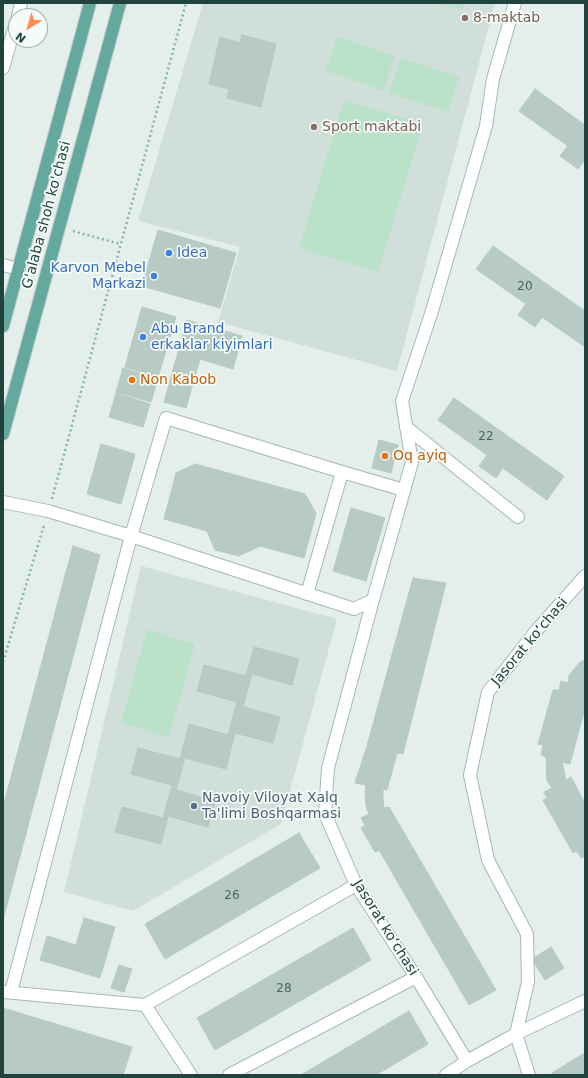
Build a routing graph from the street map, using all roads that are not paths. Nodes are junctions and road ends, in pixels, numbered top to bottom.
1 (90, 3) edge
2 (120, 3) edge
3 (515, 3) edge
4 (9, 48) edge
5 (3, 68) edge
6 (3, 265) edge
7 (19, 269) junction
8 (3, 326) edge
9 (406, 427) junction
10 (3, 434) edge
11 (342, 472) junction
12 (404, 490) junction
13 (3, 502) edge
14 (518, 517) dead end
15 (131, 536) junction
16 (585, 576) edge
17 (307, 594) junction
18 (373, 600) junction
19 (356, 885) junction
20 (416, 977) junction
21 (7, 992) edge
22 (585, 1000) edge
23 (145, 1005) junction
24 (516, 1034) junction
25 (467, 1061) junction
26 (191, 1075) edge
27 (229, 1075) edge
28 (446, 1075) edge
29 (529, 1075) edge

1 - 7 main road, G'alaba shoh ko'chasi
2 - 10 main road, G'alaba shoh ko'chasi
3 - 9 street, Jasorat ko‘chasi
4 - 5 street
6 - 7 street
7 - 8 main road, G'alaba shoh ko'chasi
9 - 12 street, Jasorat ko‘chasi
9 - 14 street
11 - 12 street
11 - 15 street
11 - 17 street
12 - 18 street, Jasorat ko‘chasi
13 - 15 street
15 - 17 street
15 - 21 street
16 - 24 street, Jasorat ko‘chasi
17 - 18 street
18 - 19 street, Jasorat ko‘chasi
19 - 20 street, Jasorat ko‘chasi
19 - 23 street
20 - 25 street, Jasorat ko‘chasi
20 - 27 street
21 - 23 street
22 - 24 street
23 - 26 street
24 - 25 street
24 - 29 street
25 - 28 street

